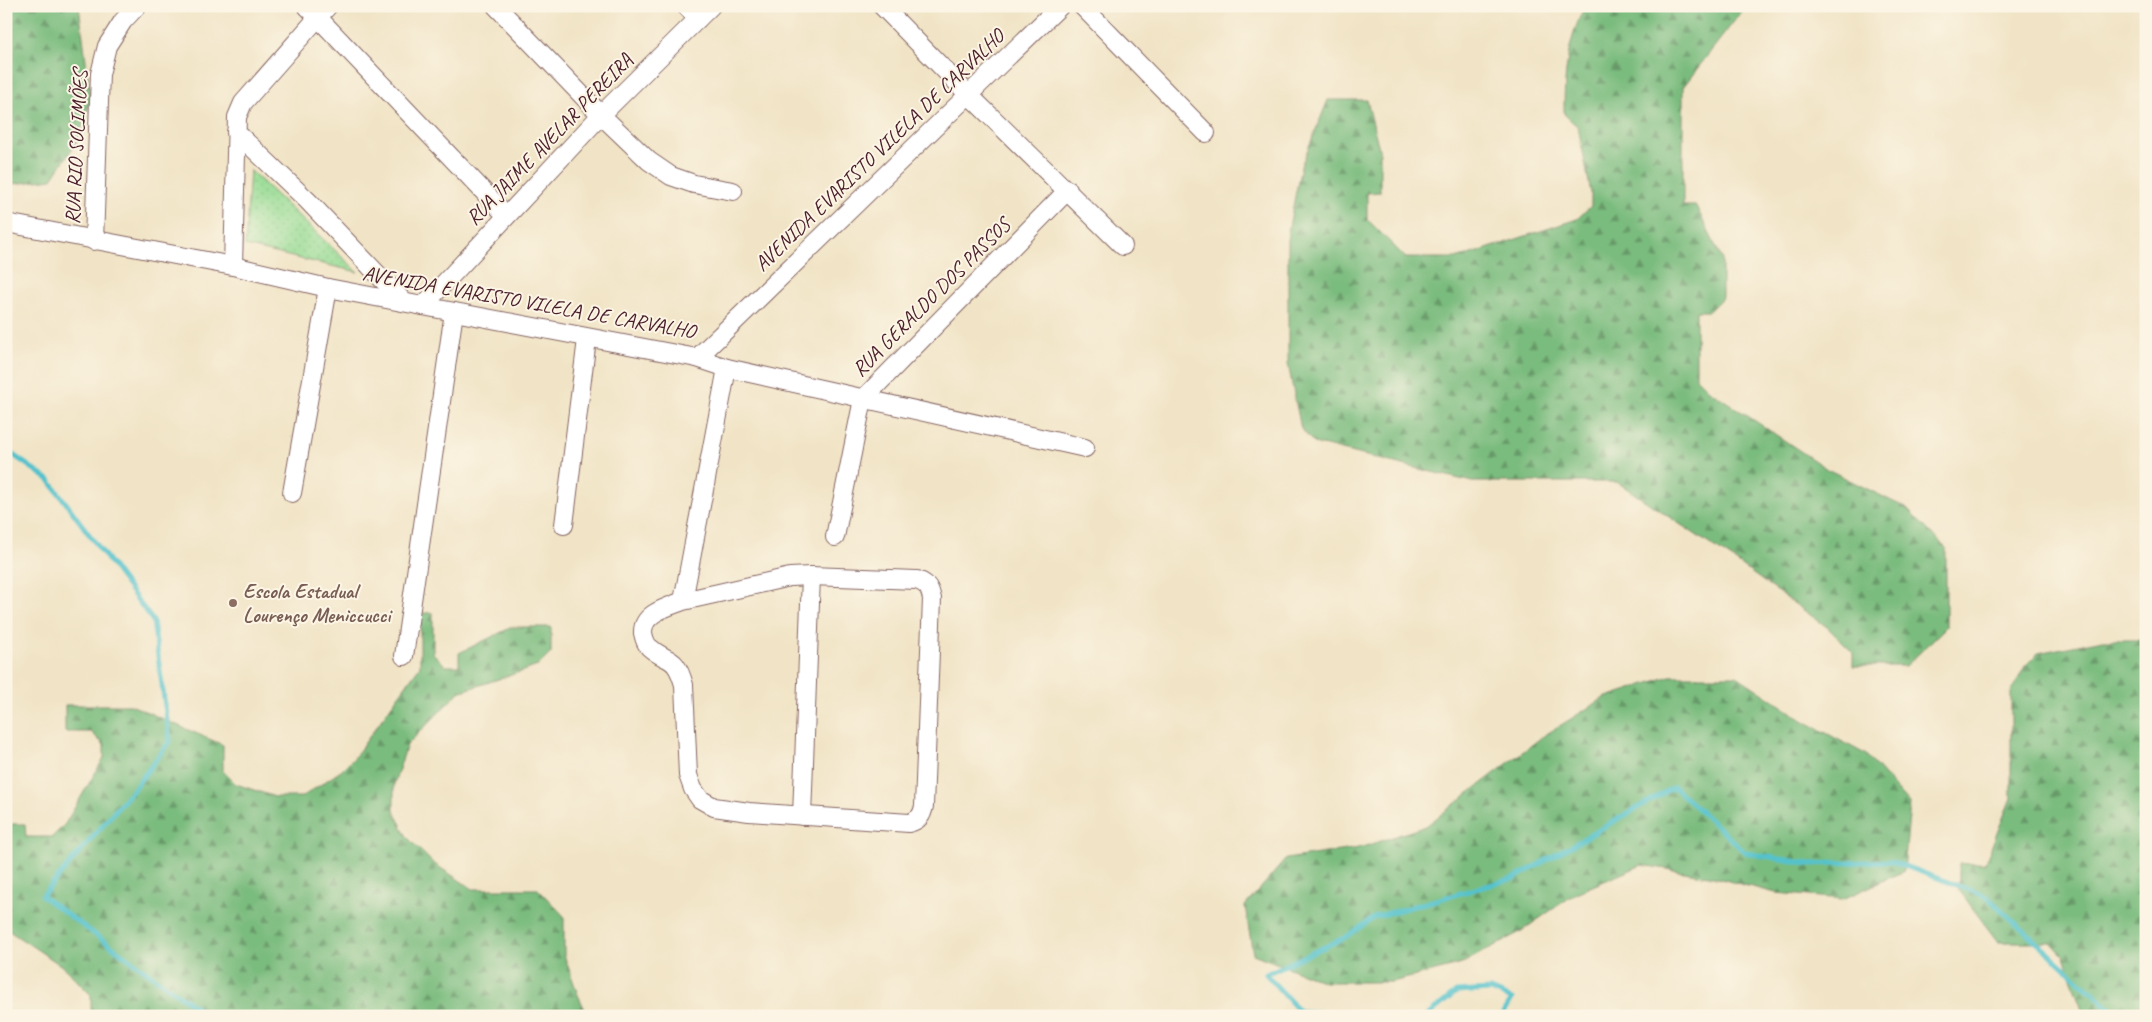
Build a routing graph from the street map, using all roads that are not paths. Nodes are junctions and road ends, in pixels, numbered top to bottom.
1 (137, 6) edge
2 (496, 6) edge
3 (711, 6) edge
4 (882, 6) edge
5 (1060, 6) edge
6 (1082, 6) edge
7 (318, 10) edge
8 (692, 13) edge
9 (968, 94) junction
10 (600, 115) junction
11 (236, 132) junction
12 (1206, 133) dead end
13 (1068, 190) junction
14 (733, 191) dead end
15 (506, 216) junction
16 (6, 223) edge
17 (94, 241) junction
18 (1123, 246) dead end
19 (233, 266) junction
20 (328, 288) junction
21 (403, 301) junction
22 (422, 306) junction
23 (454, 312) junction
24 (587, 339) junction
25 (697, 358) junction
26 (727, 368) junction
27 (862, 399) junction
28 (1085, 448) dead end
29 (292, 493) dead end
30 (564, 525) dead end
31 (835, 538) dead end
32 (811, 576) junction
33 (683, 601) junction
34 (404, 656) dead end
35 (802, 816) junction

1 - 17 street, RUA RIO SOLIMÕES
2 - 10 street
3 - 8 street, RUA JAIME AVELAR PEREIRA
4 - 9 street
5 - 9 street, AVENIDA EVARISTO VILELA DE CARVALHO
6 - 12 street
7 - 11 street
7 - 15 street
8 - 10 street, RUA JAIME AVELAR PEREIRA
9 - 13 street
9 - 25 street, AVENIDA EVARISTO VILELA DE CARVALHO
10 - 14 street
10 - 15 street, RUA JAIME AVELAR PEREIRA
11 - 19 street
11 - 21 street
13 - 18 street
13 - 27 street, RUA GERALDO DOS PASSOS
15 - 22 street, RUA JAIME AVELAR PEREIRA
16 - 17 street, AVENIDA EVARISTO VILELA DE CARVALHO
17 - 19 street, AVENIDA EVARISTO VILELA DE CARVALHO
19 - 20 street, AVENIDA EVARISTO VILELA DE CARVALHO
20 - 21 street, AVENIDA EVARISTO VILELA DE CARVALHO
20 - 29 street
21 - 22 street, AVENIDA EVARISTO VILELA DE CARVALHO
22 - 23 street, AVENIDA EVARISTO VILELA DE CARVALHO
23 - 24 street, AVENIDA EVARISTO VILELA DE CARVALHO
23 - 34 street
24 - 25 street, AVENIDA EVARISTO VILELA DE CARVALHO
24 - 30 street
25 - 26 street
26 - 27 street
26 - 33 street
27 - 28 street
27 - 31 street, RUA GERALDO DOS PASSOS
32 - 33 street
32 - 35 street
32 - 35 street
33 - 35 street

